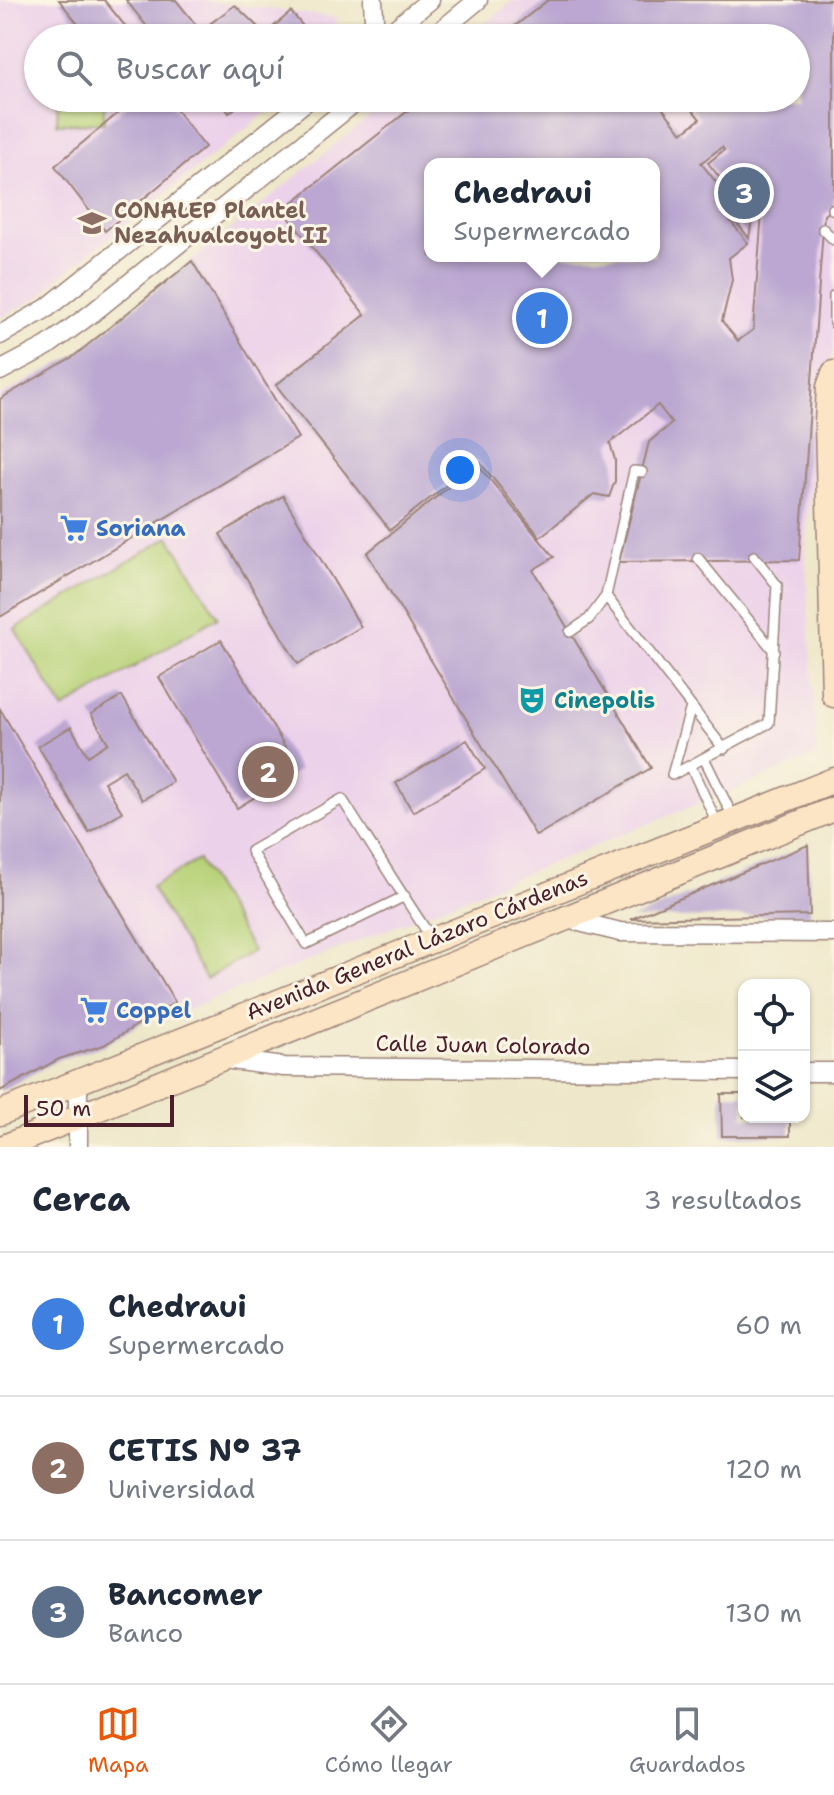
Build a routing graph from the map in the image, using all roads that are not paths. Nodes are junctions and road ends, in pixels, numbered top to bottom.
1 (373, 0) edge
2 (430, 0) edge
3 (478, 0) edge
4 (374, 24) edge
5 (401, 24) edge
6 (449, 24) edge
7 (292, 112) edge
8 (343, 112) edge
9 (823, 229) dead end
10 (834, 240) edge
11 (834, 296) edge
12 (834, 320) edge
13 (0, 335) edge
14 (0, 371) edge
15 (834, 373) edge
16 (642, 472) dead end
17 (754, 556) dead end
18 (698, 558) dead end
19 (606, 596) junction
20 (570, 632) dead end
21 (774, 651) junction
22 (834, 695) edge
23 (691, 707) junction
24 (724, 749) junction
25 (705, 760) junction
26 (691, 767) junction
27 (834, 780) edge
28 (834, 809) edge
29 (726, 822) junction
30 (405, 896) junction
31 (563, 918) junction
32 (834, 933) edge
33 (432, 939) junction
34 (221, 1059) junction
35 (738, 1071) edge
36 (810, 1072) edge
37 (834, 1072) edge
38 (78, 1079) junction
39 (0, 1113) edge
40 (78, 1116) junction
41 (4, 1147) edge
42 (78, 1147) edge

1 - 4 street
2 - 5 street
3 - 6 street
7 - 13 street
8 - 14 street
9 - 10 lane
11 - 12 lane
15 - 22 street
16 - 19 lane
17 - 21 lane
18 - 21 lane
19 - 20 lane
19 - 23 lane
21 - 24 lane
23 - 24 lane
23 - 26 lane
24 - 25 lane
25 - 26 lane
25 - 29 lane
26 - 29 lane
27 - 29 street, Avenida General Lázaro Cárdenas
28 - 31 street, Avenida General Lázaro Cárdenas
29 - 33 street, Avenida General Lázaro Cárdenas
30 - 30 lane
30 - 33 lane
31 - 32 street
31 - 34 street, Avenida General Lázaro Cárdenas
33 - 38 street, Avenida General Lázaro Cárdenas
34 - 35 street, Calle Juan Colorado
34 - 40 street, Avenida General Lázaro Cárdenas
36 - 37 street
38 - 39 street, Avenida General Lázaro Cárdenas
38 - 40 street
40 - 41 street, Avenida General Lázaro Cárdenas
40 - 42 street

